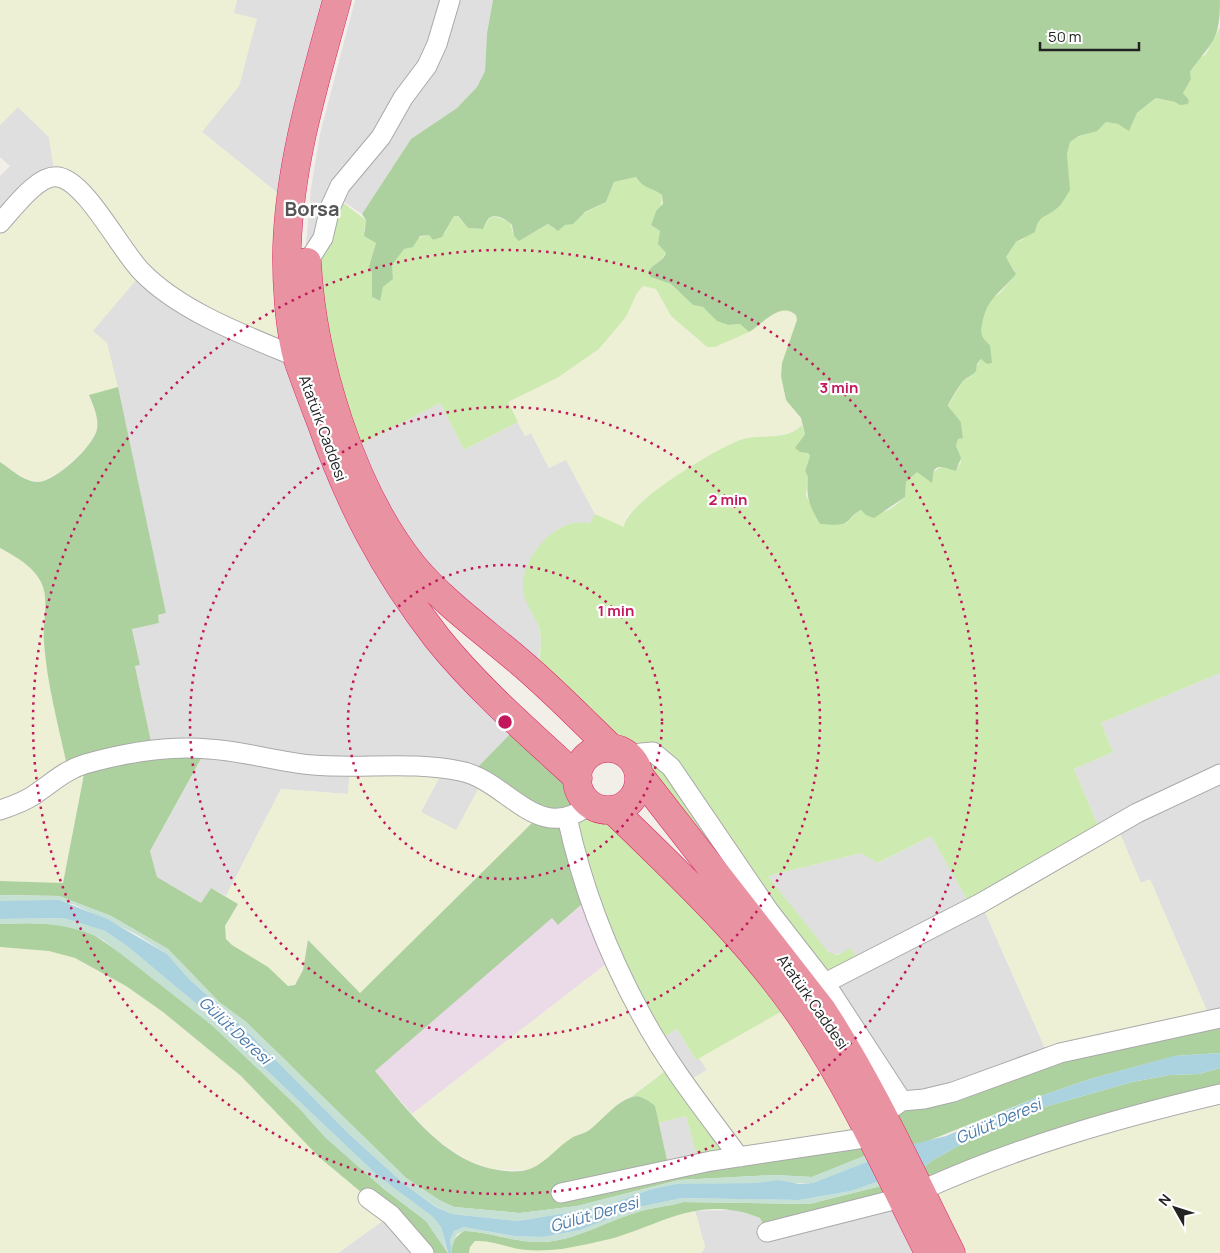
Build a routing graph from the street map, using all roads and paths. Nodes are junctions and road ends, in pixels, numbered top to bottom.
1 (337, 0) edge
2 (355, 0) edge
3 (450, 0) edge
4 (0, 222) edge
5 (307, 263) junction
6 (298, 357) junction
7 (627, 761) junction
8 (1220, 774) edge
9 (578, 778) junction
10 (0, 810) edge
11 (590, 810) junction
12 (825, 983) junction
13 (1220, 1018) edge
14 (1220, 1094) edge
15 (885, 1126) junction
16 (740, 1157) junction
17 (907, 1187) junction
18 (561, 1193) dead end
19 (368, 1198) dead end
20 (767, 1232) dead end
21 (424, 1253) edge
22 (929, 1253) edge
23 (951, 1253) edge

1 - 6 highway, Atatürk Caddesi
2 - 5 highway, Atatürk Caddesi
3 - 5 street
4 - 6 street
5 - 7 highway, Atatürk Caddesi
6 - 9 highway, Atatürk Caddesi
7 - 9 highway
7 - 11 highway
7 - 12 street
7 - 15 highway, Atatürk Caddesi
8 - 12 street
9 - 11 highway, Atatürk Caddesi
10 - 11 street
11 - 15 highway, Atatürk Caddesi
11 - 16 street
12 - 15 street
13 - 15 street
14 - 17 street
15 - 16 street
15 - 17 highway, Atatürk Caddesi
16 - 18 street
17 - 20 street
17 - 22 highway, Atatürk Caddesi
17 - 23 highway, Atatürk Caddesi
19 - 21 street

